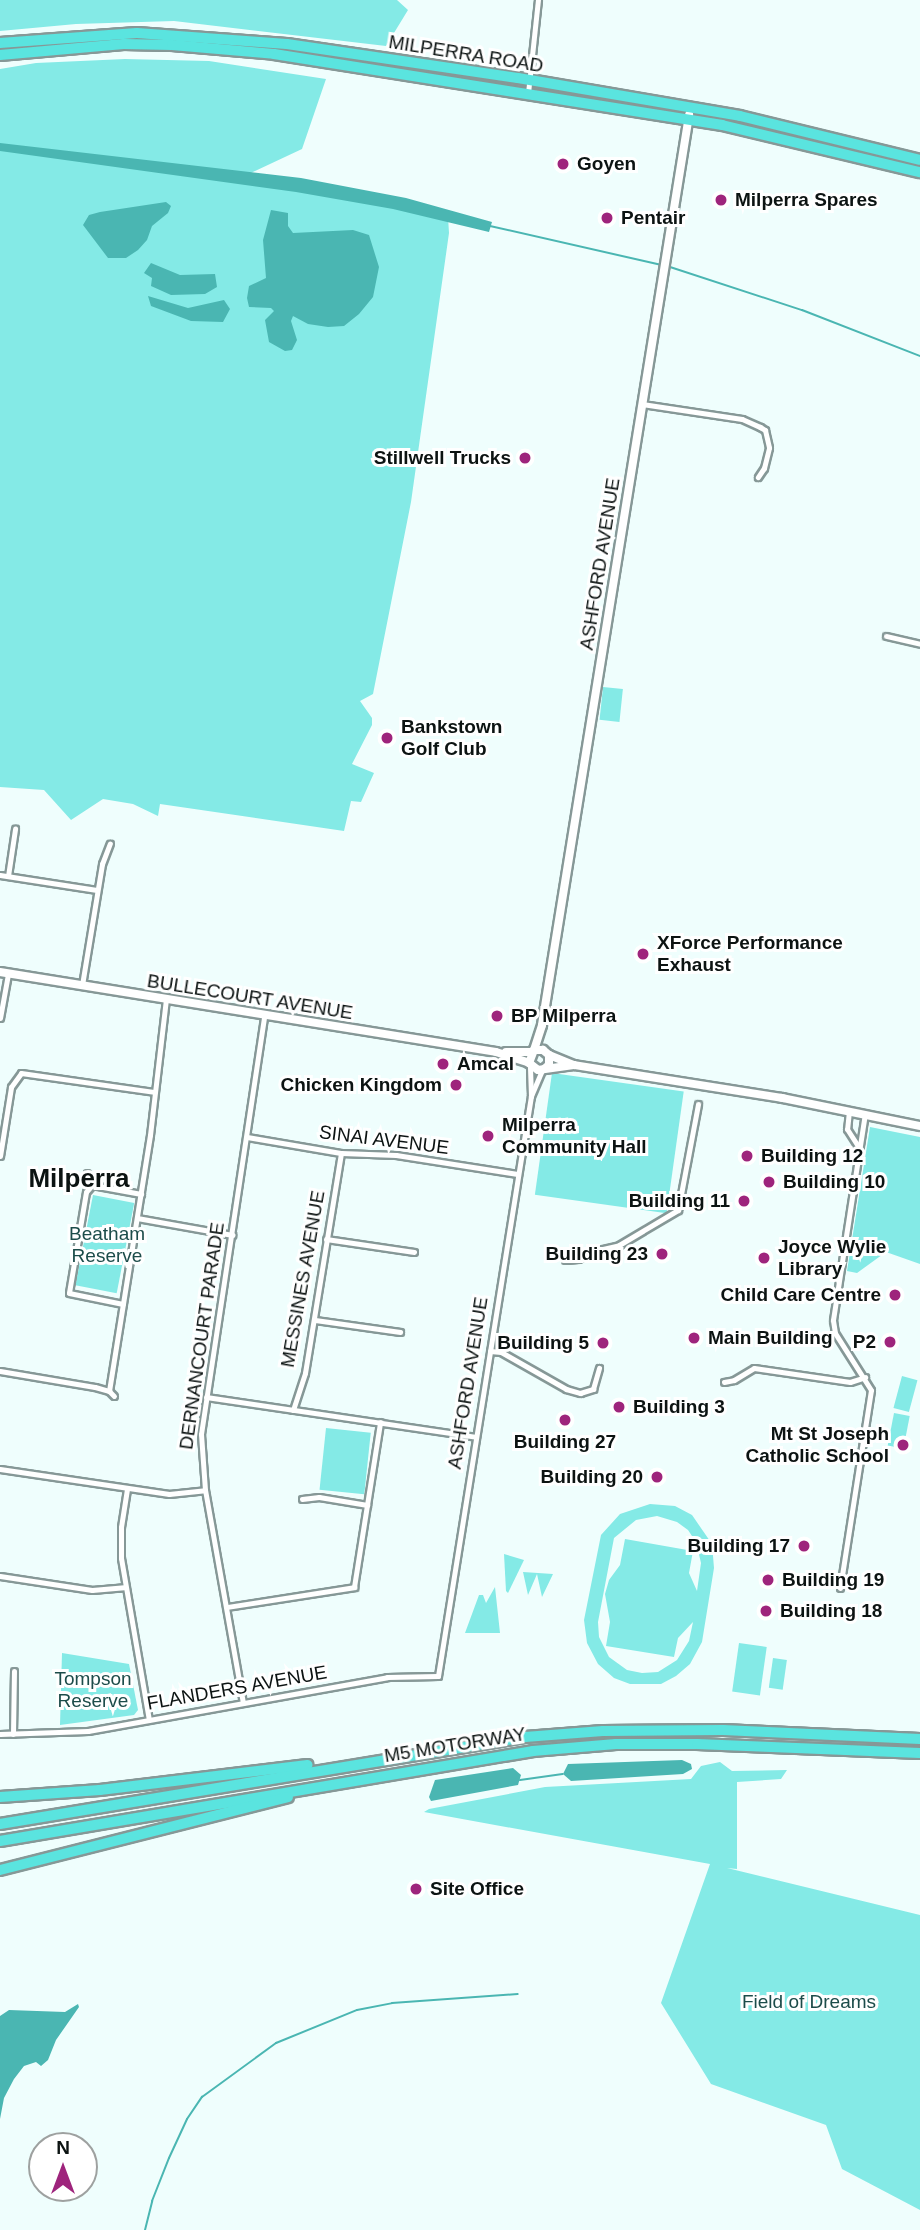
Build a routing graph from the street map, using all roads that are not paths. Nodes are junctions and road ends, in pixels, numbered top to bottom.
1 (538, 0) edge
2 (0, 43) edge
3 (0, 55) edge
4 (529, 80) junction
5 (528, 93) junction
6 (689, 114) junction
7 (920, 160) edge
8 (920, 172) edge
9 (642, 404) junction
10 (758, 477) dead end
11 (886, 636) dead end
12 (920, 644) edge
13 (15, 829) dead end
14 (110, 843) dead end
15 (0, 875) edge
16 (8, 876) junction
17 (97, 890) junction
18 (4, 973) edge
19 (82, 985) junction
20 (166, 999) junction
21 (264, 1015) junction
22 (0, 1018) edge
23 (542, 1025) junction
24 (533, 1051) junction
25 (496, 1052) junction
26 (547, 1053) junction
27 (529, 1064) junction
28 (574, 1065) junction
29 (543, 1069) junction
30 (154, 1092) junction
31 (531, 1096) junction
32 (698, 1104) dead end
33 (849, 1111) junction
34 (865, 1114) junction
35 (920, 1126) edge
36 (247, 1137) junction
37 (858, 1146) junction
38 (341, 1153) junction
39 (0, 1156) edge
40 (87, 1173) dead end
41 (518, 1174) junction
42 (92, 1185) junction
43 (141, 1194) junction
44 (137, 1218) junction
45 (232, 1235) junction
46 (326, 1239) junction
47 (414, 1252) dead end
48 (565, 1260) dead end
49 (123, 1304) junction
50 (315, 1320) junction
51 (400, 1332) dead end
52 (490, 1351) junction
53 (599, 1368) dead end
54 (0, 1371) edge
55 (865, 1377) junction
56 (724, 1382) dead end
57 (206, 1397) junction
58 (293, 1410) junction
59 (380, 1422) junction
60 (476, 1437) junction
61 (0, 1469) edge
62 (127, 1489) junction
63 (205, 1490) junction
64 (302, 1499) dead end
65 (367, 1505) junction
66 (0, 1576) edge
67 (124, 1587) junction
68 (840, 1588) dead end
69 (227, 1607) junction
70 (14, 1671) dead end
71 (438, 1676) joint
72 (243, 1703) junction
73 (149, 1720) junction
74 (0, 1734) edge
75 (13, 1734) junction
76 (920, 1739) edge
77 (442, 1749) junction
78 (920, 1753) edge
79 (390, 1773) junction
80 (0, 1797) edge
81 (0, 1824) edge
82 (0, 1841) edge
83 (0, 1870) edge

1 - 4 street
2 - 4 highway, MILPERRA ROAD
3 - 5 highway, MILPERRA ROAD
4 - 5 street
4 - 6 highway, MILPERRA ROAD
5 - 6 highway, MILPERRA ROAD
6 - 7 highway, MILPERRA ROAD
6 - 8 highway, MILPERRA ROAD
6 - 9 main road, ASHFORD AVENUE
9 - 10 street
9 - 23 main road, ASHFORD AVENUE
11 - 12 street
13 - 16 street
14 - 17 street
15 - 16 street
16 - 17 street
17 - 19 street
18 - 19 main road, BULLECOURT AVENUE
18 - 22 street
19 - 20 main road, BULLECOURT AVENUE
20 - 21 main road, BULLECOURT AVENUE
20 - 30 street
21 - 25 main road, BULLECOURT AVENUE
21 - 36 street, DERNANCOURT PARADE
23 - 24 main road, ASHFORD AVENUE
23 - 26 main road, ASHFORD AVENUE
24 - 25 main road, BULLECOURT AVENUE
24 - 26 main road, BULLECOURT AVENUE
24 - 27 main road, ASHFORD AVENUE
25 - 27 main road, BULLECOURT AVENUE
26 - 28 main road
26 - 29 main road
27 - 29 main road, BULLECOURT AVENUE
27 - 31 street, ASHFORD AVENUE
28 - 29 main road
28 - 33 main road
29 - 31 street, ASHFORD AVENUE
30 - 39 street
30 - 43 street
31 - 41 street, ASHFORD AVENUE
32 - 48 street
33 - 34 main road
33 - 37 street
34 - 35 main road
34 - 37 street
36 - 38 street, SINAI AVENUE
36 - 45 street, DERNANCOURT PARADE
37 - 55 street
38 - 41 street, SINAI AVENUE
38 - 46 street, MESSINES AVENUE
40 - 42 street
41 - 52 street, ASHFORD AVENUE
42 - 43 street
42 - 49 street
43 - 44 street
44 - 45 street
44 - 49 street
45 - 57 street, DERNANCOURT PARADE
46 - 47 street
46 - 50 street, MESSINES AVENUE
49 - 54 street
50 - 51 street
50 - 58 street, MESSINES AVENUE
52 - 53 street
52 - 60 street, ASHFORD AVENUE
55 - 56 street
55 - 68 street
57 - 58 street
57 - 63 street, DERNANCOURT PARADE
58 - 59 street
59 - 60 street
59 - 65 street
60 - 71 street, ASHFORD AVENUE
61 - 62 street
62 - 63 street
62 - 67 street
63 - 69 street, DERNANCOURT PARADE
64 - 65 street
65 - 69 street
66 - 67 street
67 - 73 street
69 - 72 street, DERNANCOURT PARADE
70 - 75 street
71 - 72 street, FLANDERS AVENUE
72 - 73 street, FLANDERS AVENUE
73 - 75 street, FLANDERS AVENUE
74 - 75 street, FLANDERS AVENUE
76 - 77 highway, M5 MOTORWAY
77 - 80 highway
77 - 81 highway, M5 MOTORWAY
78 - 79 highway, M5 MOTORWAY
79 - 82 highway, M5 MOTORWAY
79 - 83 highway

